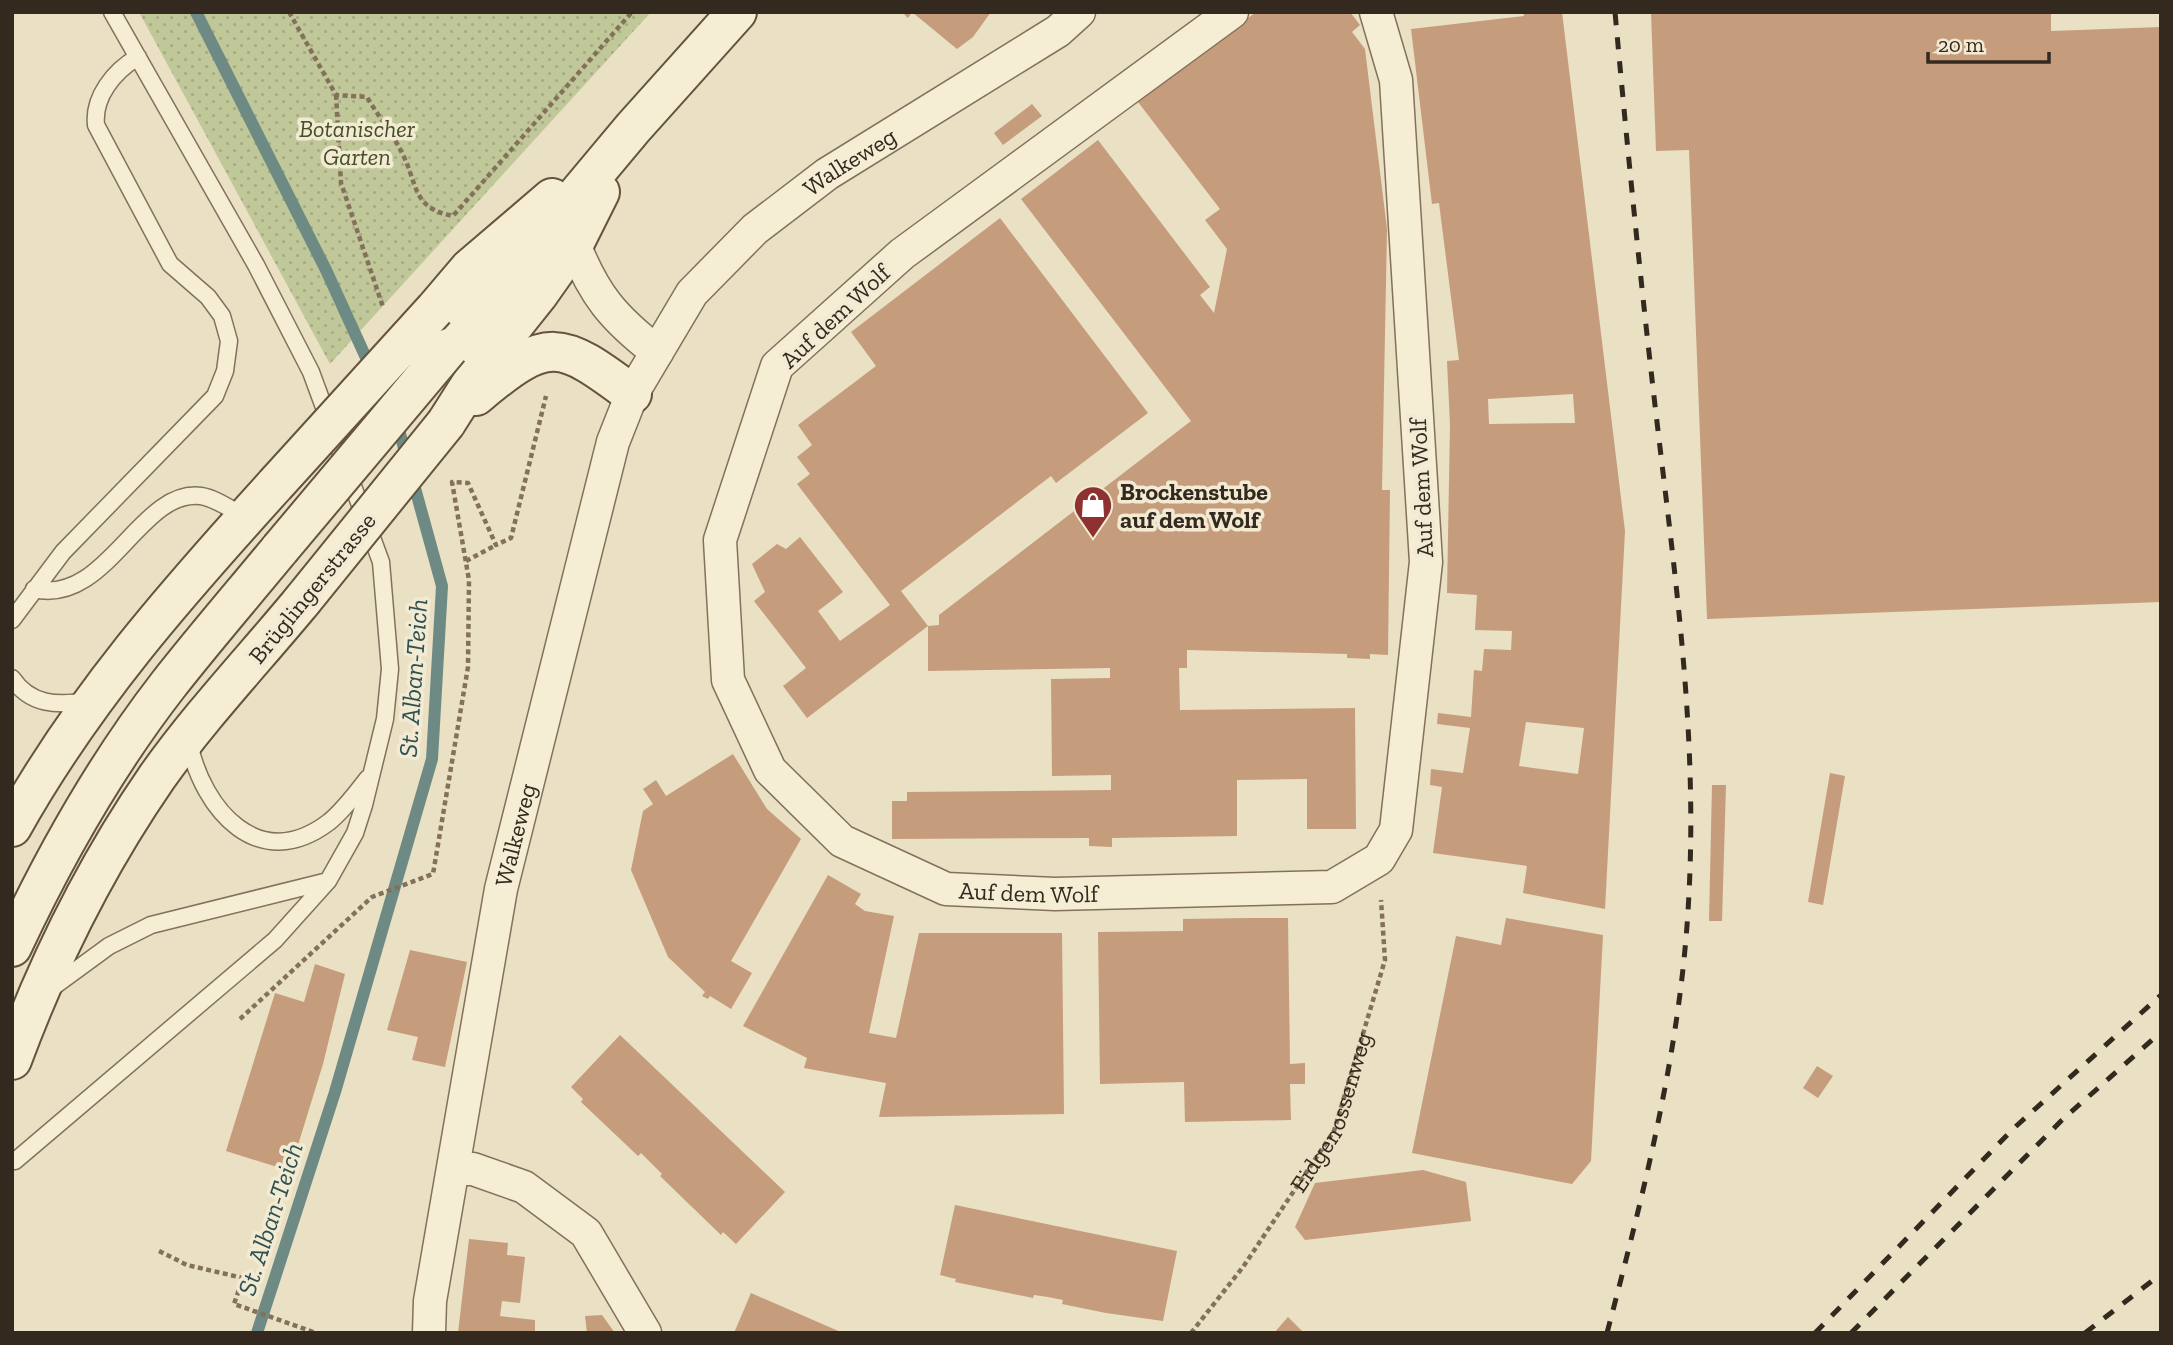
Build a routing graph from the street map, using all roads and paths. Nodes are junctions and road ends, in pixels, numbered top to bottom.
1 (112, 12) edge
2 (289, 12) edge
3 (632, 12) edge
4 (737, 12) edge
5 (1079, 12) edge
6 (1232, 12) edge
7 (1376, 12) edge
8 (138, 57) junction
9 (336, 95) junction
10 (633, 128) junction
11 (574, 244) junction
12 (383, 307) dead end
13 (657, 352) junction
14 (573, 354) junction
15 (632, 394) junction
16 (461, 406) junction
17 (246, 517) junction
18 (496, 545) junction
19 (466, 561) junction
20 (34, 589) junction
21 (12, 620) edge
22 (12, 678) edge
23 (93, 700) junction
24 (188, 739) junction
25 (371, 773) junction
26 (15, 807) edge
27 (1379, 859) junction
28 (328, 881) junction
29 (12, 947) edge
30 (33, 1004) junction
31 (240, 1019) dead end
32 (12, 1060) edge
33 (15, 1161) dead end
34 (455, 1168) junction
35 (159, 1251) dead end
36 (316, 1333) edge
37 (429, 1333) edge
38 (645, 1333) edge
39 (1191, 1333) edge

1 - 8 lane
2 - 9 path
3 - 9 path
4 - 10 main road, Brüglingerstrasse
5 - 13 street, Walkeweg
6 - 27 street, Auf dem Wolf
7 - 27 street, Auf dem Wolf
8 - 20 lane
8 - 25 lane
9 - 12 path
10 - 11 main road, Brüglingerstrasse
10 - 17 main road, Brüglingerstrasse, bridge
10 - 29 main road, Brüglingerstrasse, bridge
11 - 13 street
11 - 16 main road, Brüglingerstrasse
13 - 15 street, Walkeweg
14 - 15 main road
14 - 16 main road
14 - 18 path
15 - 34 street, Walkeweg
16 - 24 main road, Brüglingerstrasse, bridge
17 - 20 lane
17 - 23 main road, Brüglingerstrasse
18 - 19 path
18 - 19 path
19 - 31 path
20 - 21 lane
22 - 23 lane
23 - 26 main road, Brüglingerstrasse
24 - 25 lane
24 - 30 main road, Brüglingerstrasse
25 - 28 lane
27 - 39 path, Eidgenossenweg
28 - 30 lane
28 - 33 lane
30 - 32 main road, Brüglingerstrasse
34 - 37 street, Walkeweg
34 - 38 street
35 - 36 path

